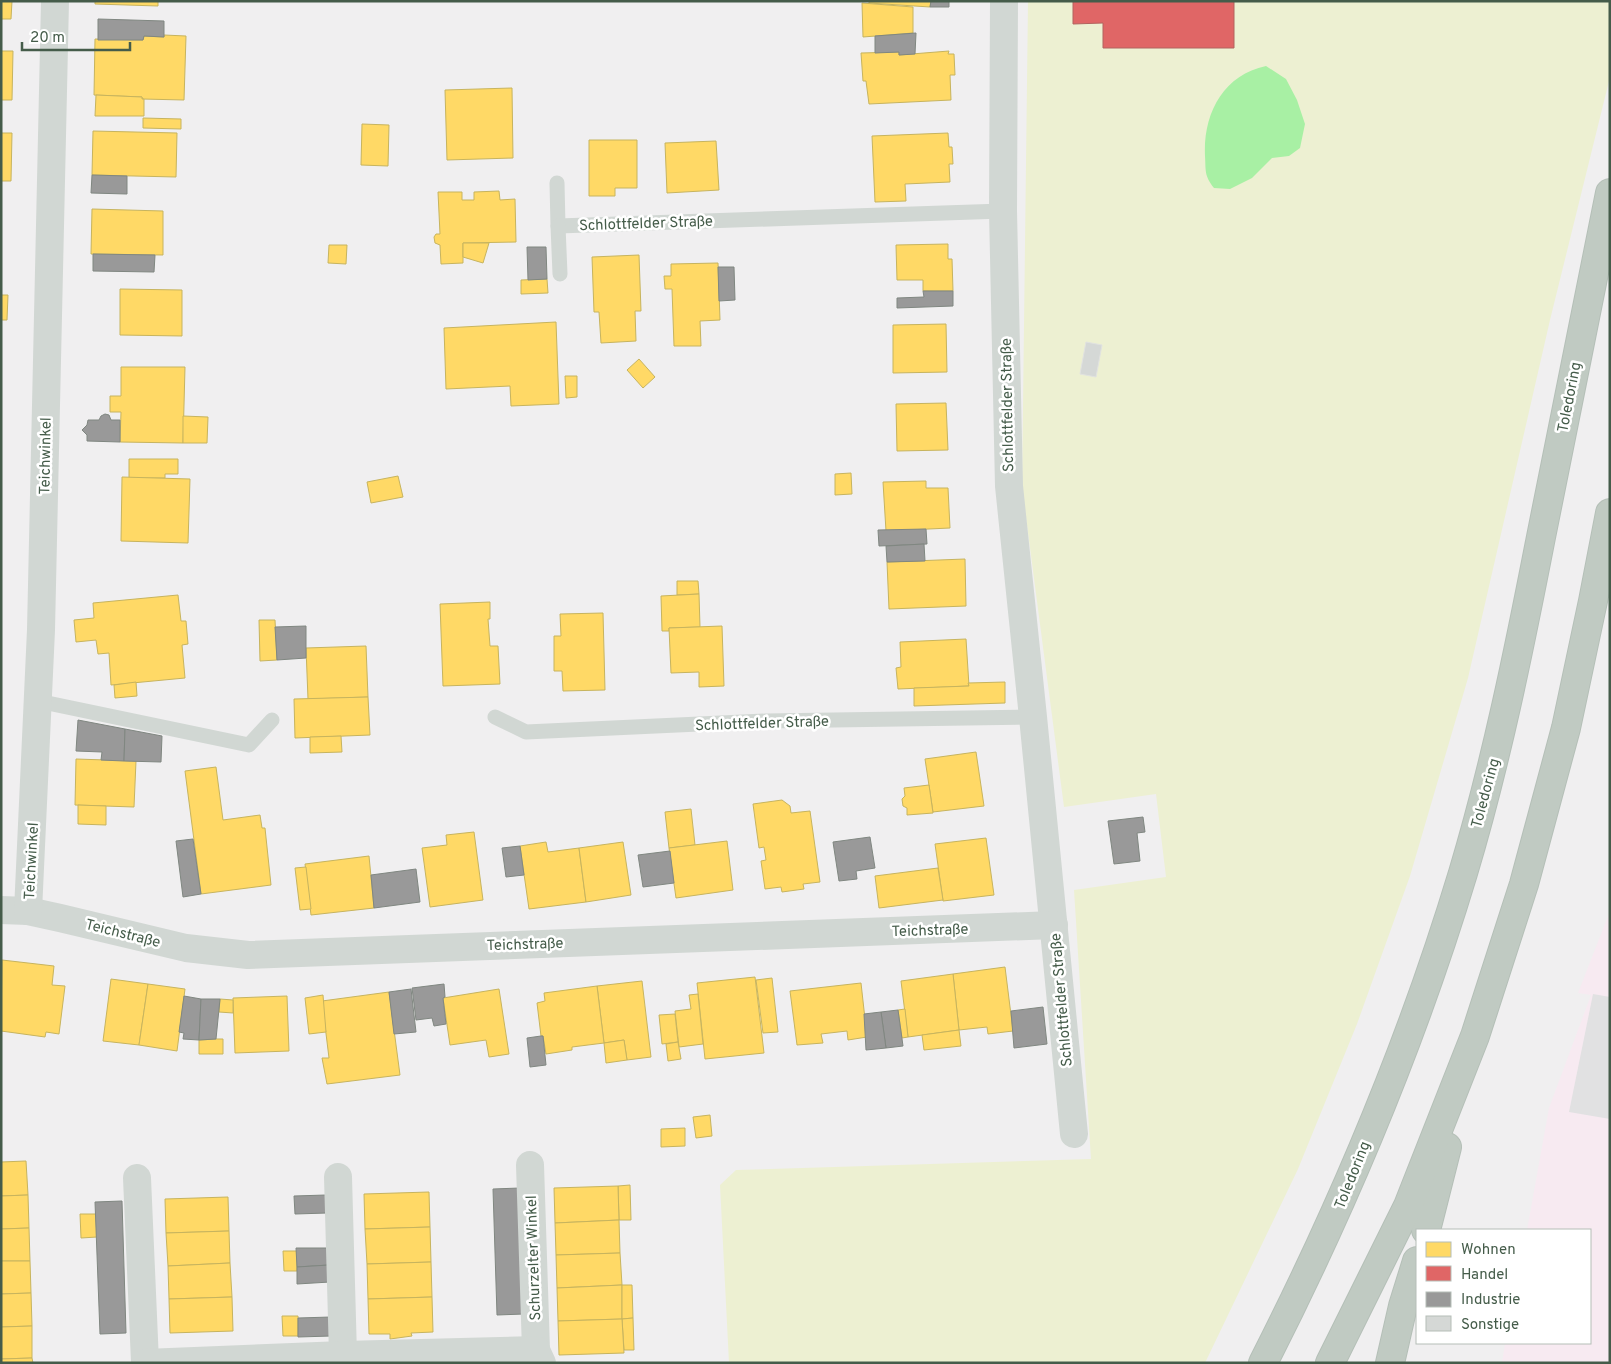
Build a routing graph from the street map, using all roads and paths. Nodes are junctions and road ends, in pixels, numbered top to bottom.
1 (55, 1) edge
2 (1004, 1) edge
3 (557, 183) dead end
4 (1610, 193) edge
5 (1003, 211) junction
6 (558, 226) junction
7 (560, 274) dead end
8 (1610, 513) edge
9 (38, 701) junction
10 (1033, 717) junction
11 (495, 718) dead end
12 (272, 720) dead end
13 (14, 911) edge
14 (1054, 925) junction
15 (1475, 1036) junction
16 (1074, 1134) dead end
17 (530, 1165) dead end
18 (338, 1177) dead end
19 (137, 1178) dead end
20 (1426, 1229) edge
21 (1416, 1264) edge
22 (343, 1355) junction
23 (539, 1356) edge
24 (145, 1362) edge
25 (1263, 1363) edge
26 (1330, 1363) edge
27 (1390, 1363) edge

1 - 9 street, Teichwinkel
2 - 5 street, Schlottfelder Straße
3 - 6 lane, Schlottfelder Straße
4 - 25 highway, Toledoring
5 - 6 lane, Schlottfelder Straße
5 - 10 street, Schlottfelder Straße
6 - 7 lane, Schlottfelder Straße
8 - 15 highway
9 - 12 lane
9 - 13 street, Teichwinkel
10 - 11 lane, Schlottfelder Straße
10 - 14 street, Schlottfelder Straße
13 - 14 street, Teichstraße
14 - 16 street, Schlottfelder Straße
15 - 20 highway
15 - 26 highway
17 - 23 street, Schurzelter Winkel
18 - 22 street
19 - 24 street, Schurzelter Winkel
21 - 27 highway
22 - 23 street, Schurzelter Winkel
22 - 24 street, Schurzelter Winkel

